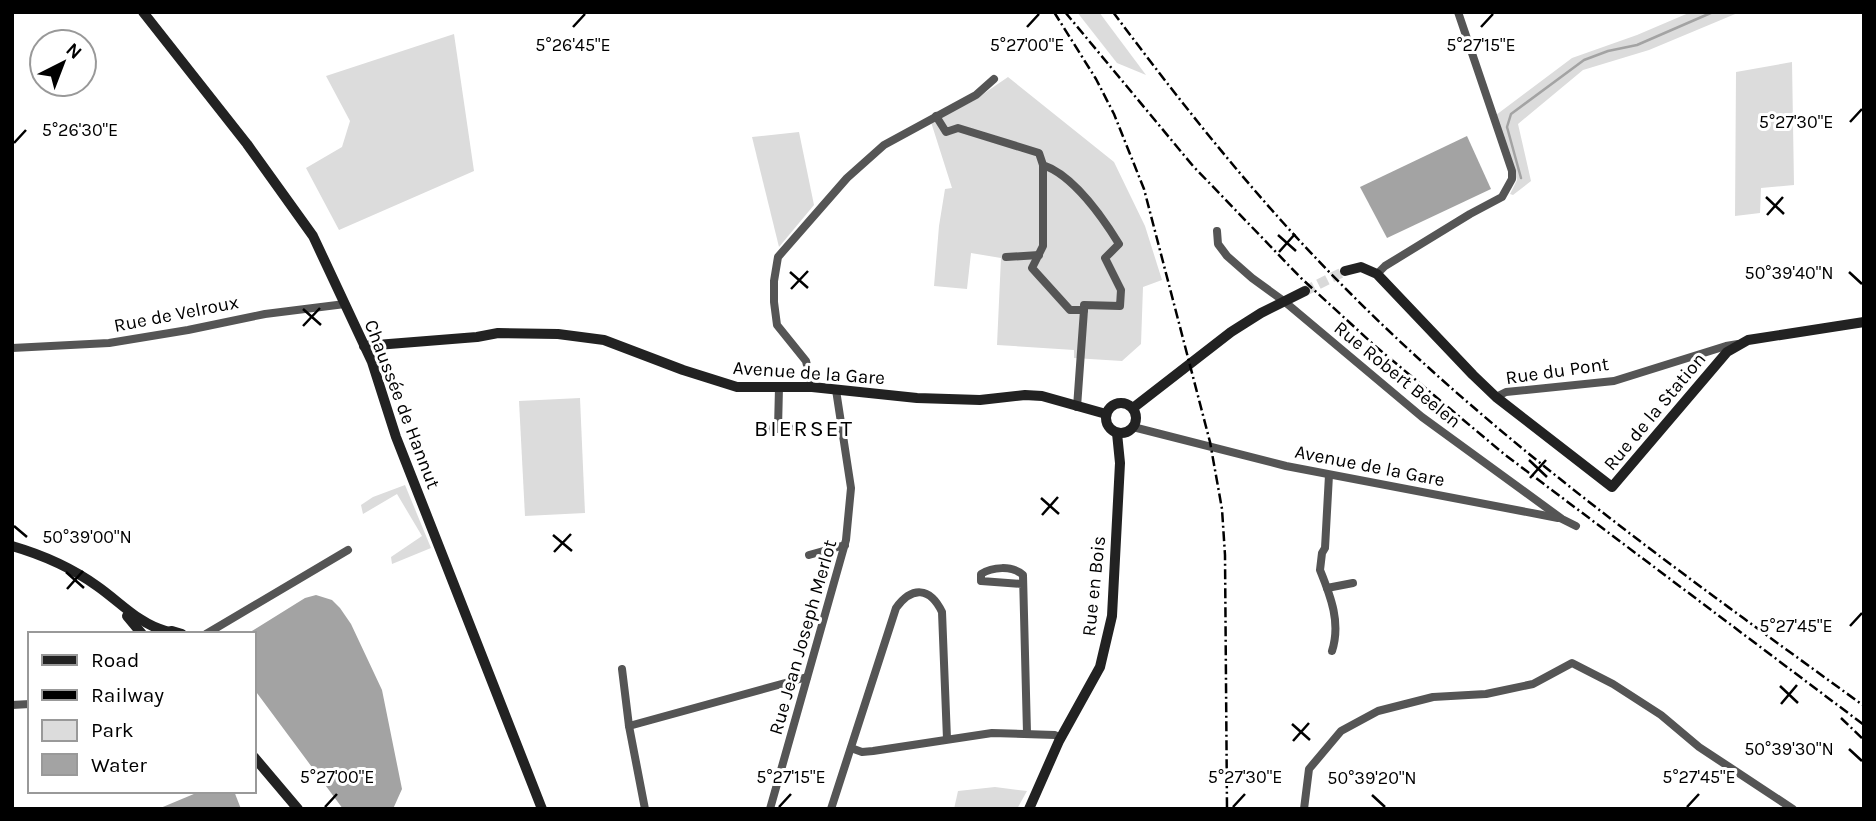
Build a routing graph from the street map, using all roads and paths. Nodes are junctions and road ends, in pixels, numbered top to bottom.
1 (143, 12) edge
2 (1458, 12) edge
3 (994, 79) dead end
4 (936, 116) junction
5 (1043, 165) junction
6 (1217, 231) dead end
7 (1039, 255) junction
8 (1006, 257) dead end
9 (1345, 271) tunnel mouth
10 (1377, 274) junction
11 (1305, 291) tunnel mouth
12 (1285, 302) junction
13 (345, 304) junction
14 (1084, 310) junction
15 (1864, 322) edge
16 (1738, 344) junction
17 (365, 345) junction
18 (12, 348) edge
19 (779, 387) junction
20 (812, 387) junction
21 (836, 390) junction
22 (1496, 397) junction
23 (1077, 407) junction
24 (1132, 408) junction
25 (1106, 414) junction
26 (790, 427) dead end
27 (1133, 428) junction
28 (778, 429) junction
29 (763, 430) dead end
30 (1117, 433) junction
31 (1329, 475) junction
32 (1562, 519) junction
33 (1576, 526) dead end
34 (845, 545) junction
35 (12, 546) edge
36 (348, 550) dead end
37 (809, 555) dead end
38 (1353, 583) dead end
39 (1022, 584) junction
40 (1327, 588) junction
41 (122, 607) junction
42 (141, 632) edge
43 (161, 632) edge
44 (209, 632) edge
45 (1332, 651) dead end
46 (622, 669) dead end
47 (807, 677) junction
48 (629, 726) junction
49 (1027, 733) junction
50 (1061, 737) junction
51 (947, 739) junction
52 (851, 748) junction
53 (256, 759) edge
54 (298, 809) edge
55 (542, 809) edge
56 (645, 809) edge
57 (770, 809) edge
58 (831, 809) edge
59 (1029, 809) edge
60 (1304, 809) edge
61 (1793, 809) edge

1 - 13 street, Chaussée de Hannut
2 - 10 street
3 - 4 street
4 - 5 street
4 - 20 street
5 - 7 street
5 - 14 street
6 - 12 street, Rue Robert Beelen
7 - 8 street
7 - 14 street
9 - 10 street
10 - 22 street, Rue du Pont
11 - 12 street
12 - 24 street
12 - 32 street, Rue Robert Beelen
13 - 17 street, Chaussée de Hannut
13 - 18 street, Rue de Velroux
14 - 23 street
15 - 16 street
16 - 22 street, Rue du Pont
16 - 22 street, Rue de la Station
17 - 19 street, Avenue de la Gare
17 - 55 street, Chaussée de Hannut
19 - 20 street, Avenue de la Gare
19 - 28 street
20 - 21 street, Avenue de la Gare
21 - 23 street, Avenue de la Gare
21 - 34 street, Rue Jean Joseph Merlot
23 - 25 street, Avenue de la Gare
24 - 25 street
24 - 27 street
25 - 30 street
26 - 28 street
27 - 30 street
27 - 31 street, Avenue de la Gare
28 - 29 street
30 - 50 street, Rue en Bois
31 - 32 street, Avenue de la Gare
31 - 40 street
32 - 33 street, Rue Robert Beelen
34 - 37 street
34 - 47 street, Rue Jean Joseph Merlot
35 - 41 street
36 - 44 street
38 - 40 street
39 - 39 street
39 - 49 street
40 - 45 street
41 - 42 street
41 - 43 street
46 - 48 street
47 - 48 street
47 - 57 street, Rue Jean Joseph Merlot
48 - 56 street
49 - 50 street
49 - 51 street
50 - 59 street, Rue en Bois
51 - 52 street
51 - 52 street
52 - 58 street
53 - 54 street
60 - 61 street

